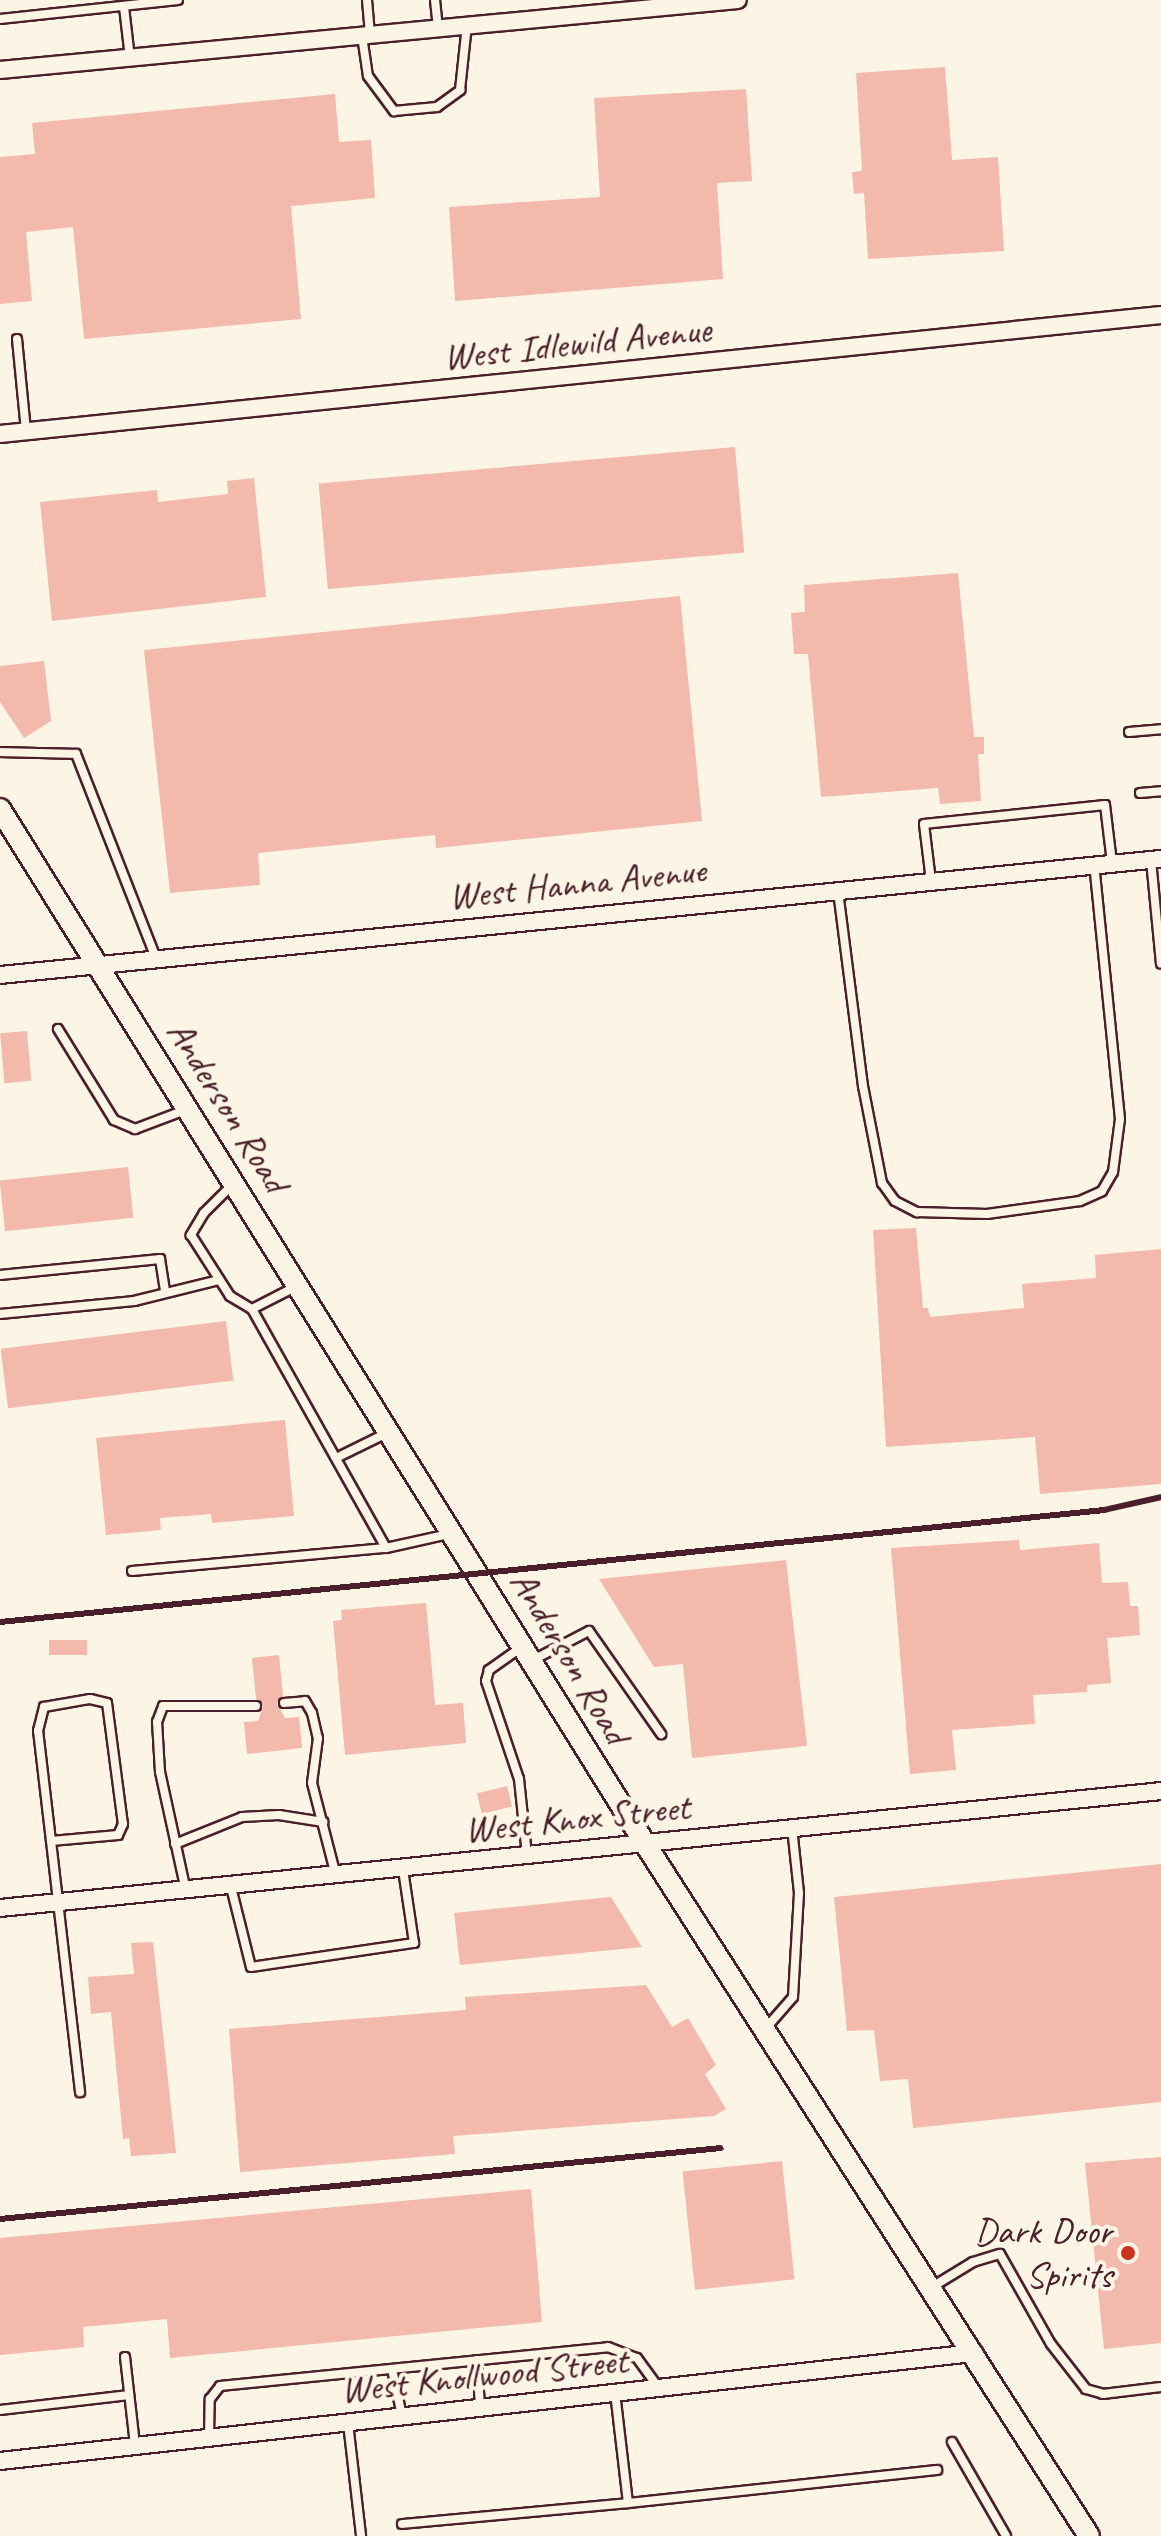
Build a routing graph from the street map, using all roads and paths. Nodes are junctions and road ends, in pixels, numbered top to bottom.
1 (178, 0) edge
2 (367, 0) edge
3 (435, 0) edge
4 (738, 0) edge
5 (684, 2) edge
6 (124, 7) junction
7 (578, 8) edge
8 (0, 19) edge
9 (467, 25) junction
10 (439, 29) junction
11 (366, 35) junction
12 (130, 58) junction
13 (0, 70) edge
14 (1161, 315) edge
15 (17, 339) dead end
16 (26, 431) junction
17 (0, 434) edge
18 (1161, 729) edge
19 (1129, 732) dead end
20 (0, 752) edge
21 (1161, 791) edge
22 (1140, 793) dead end
23 (0, 809) edge
24 (1156, 859) edge
25 (1112, 863) junction
26 (1094, 865) junction
27 (931, 881) junction
28 (838, 890) junction
29 (155, 956) junction
30 (1161, 964) edge
31 (100, 965) junction
32 (0, 975) edge
33 (58, 1029) dead end
34 (189, 1108) junction
35 (235, 1182) junction
36 (0, 1275) edge
37 (219, 1280) junction
38 (299, 1285) junction
39 (165, 1292) junction
40 (252, 1309) junction
41 (0, 1314) edge
42 (391, 1431) junction
43 (336, 1458) junction
44 (454, 1533) junction
45 (386, 1548) junction
46 (132, 1571) dead end
47 (528, 1653) junction
48 (284, 1703) dead end
49 (256, 1706) dead end
50 (661, 1734) dead end
51 (1161, 1791) edge
52 (323, 1822) junction
53 (792, 1828) junction
54 (51, 1841) junction
55 (644, 1842) junction
56 (175, 1844) junction
57 (527, 1855) junction
58 (403, 1869) junction
59 (336, 1876) junction
60 (231, 1887) junction
61 (186, 1891) junction
62 (57, 1903) junction
63 (0, 1908) edge
64 (766, 2028) junction
65 (80, 2092) dead end
66 (932, 2287) junction
67 (974, 2353) junction
68 (125, 2357) dead end
69 (477, 2360) junction
70 (392, 2369) junction
71 (1161, 2387) edge
72 (659, 2388) junction
73 (615, 2393) junction
74 (129, 2395) junction
75 (481, 2408) junction
76 (0, 2410) edge
77 (402, 2417) junction
78 (348, 2423) junction
79 (209, 2438) junction
80 (952, 2442) dead end
81 (135, 2446) junction
82 (0, 2461) edge
83 (937, 2470) dead end
84 (628, 2503) junction
85 (402, 2524) dead end
86 (361, 2536) edge
87 (1006, 2536) edge
88 (1089, 2536) edge

1 - 6 lane
2 - 11 lane
3 - 10 lane
4 - 5 street
5 - 7 street
6 - 8 lane
6 - 12 lane
7 - 9 street
9 - 10 street
9 - 11 lane
10 - 11 street
11 - 12 street
12 - 13 street
14 - 16 street, West Idlewild Avenue
15 - 16 lane
16 - 17 street, West Idlewild Avenue
18 - 19 lane
20 - 29 lane
21 - 22 lane
23 - 31 street, Anderson Road
24 - 25 street, West Hanna Avenue
24 - 30 lane
25 - 26 street, West Hanna Avenue
25 - 27 lane
26 - 27 street, West Hanna Avenue
26 - 28 lane
27 - 28 street, West Hanna Avenue
28 - 29 street, West Hanna Avenue
29 - 31 street, West Hanna Avenue
31 - 32 street, West Hanna Avenue
31 - 34 street, Anderson Road
33 - 34 lane
34 - 35 street, Anderson Road
35 - 37 lane
35 - 38 street, Anderson Road
36 - 39 lane
37 - 39 lane
37 - 40 lane
38 - 40 lane
38 - 42 street, Anderson Road
39 - 41 lane
40 - 43 lane
42 - 43 lane
42 - 44 street, Anderson Road
43 - 45 lane
44 - 45 lane
44 - 47 street, Anderson Road
45 - 46 lane
47 - 50 lane
47 - 55 street, Anderson Road
47 - 57 lane
48 - 52 lane
49 - 56 lane
51 - 53 street, West Knox Street
52 - 56 lane
52 - 59 lane
53 - 55 street, West Knox Street
53 - 64 lane
54 - 54 lane
54 - 62 lane
55 - 57 street, West Knox Street
55 - 64 street, Anderson Road
56 - 61 lane
57 - 58 street, West Knox Street
58 - 59 street, West Knox Street
58 - 60 lane
59 - 60 street, West Knox Street
60 - 61 street, West Knox Street
61 - 62 street, West Knox Street
62 - 63 street, West Knox Street
62 - 65 lane
64 - 66 street, Anderson Road
66 - 67 street, Anderson Road
66 - 71 lane
67 - 72 street, West Knollwood Street
67 - 88 street, Anderson Road
68 - 74 lane
69 - 70 lane
69 - 72 lane
69 - 75 lane
70 - 77 lane
70 - 79 lane
72 - 73 street, West Knollwood Street
73 - 75 street, West Knollwood Street
73 - 84 lane
74 - 76 lane
74 - 81 lane
75 - 77 street, West Knollwood Street
77 - 78 street, West Knollwood Street
78 - 79 street, West Knollwood Street
78 - 86 lane
79 - 81 street, West Knollwood Street
80 - 87 lane
81 - 82 street, West Knollwood Street
83 - 84 lane
84 - 85 lane

